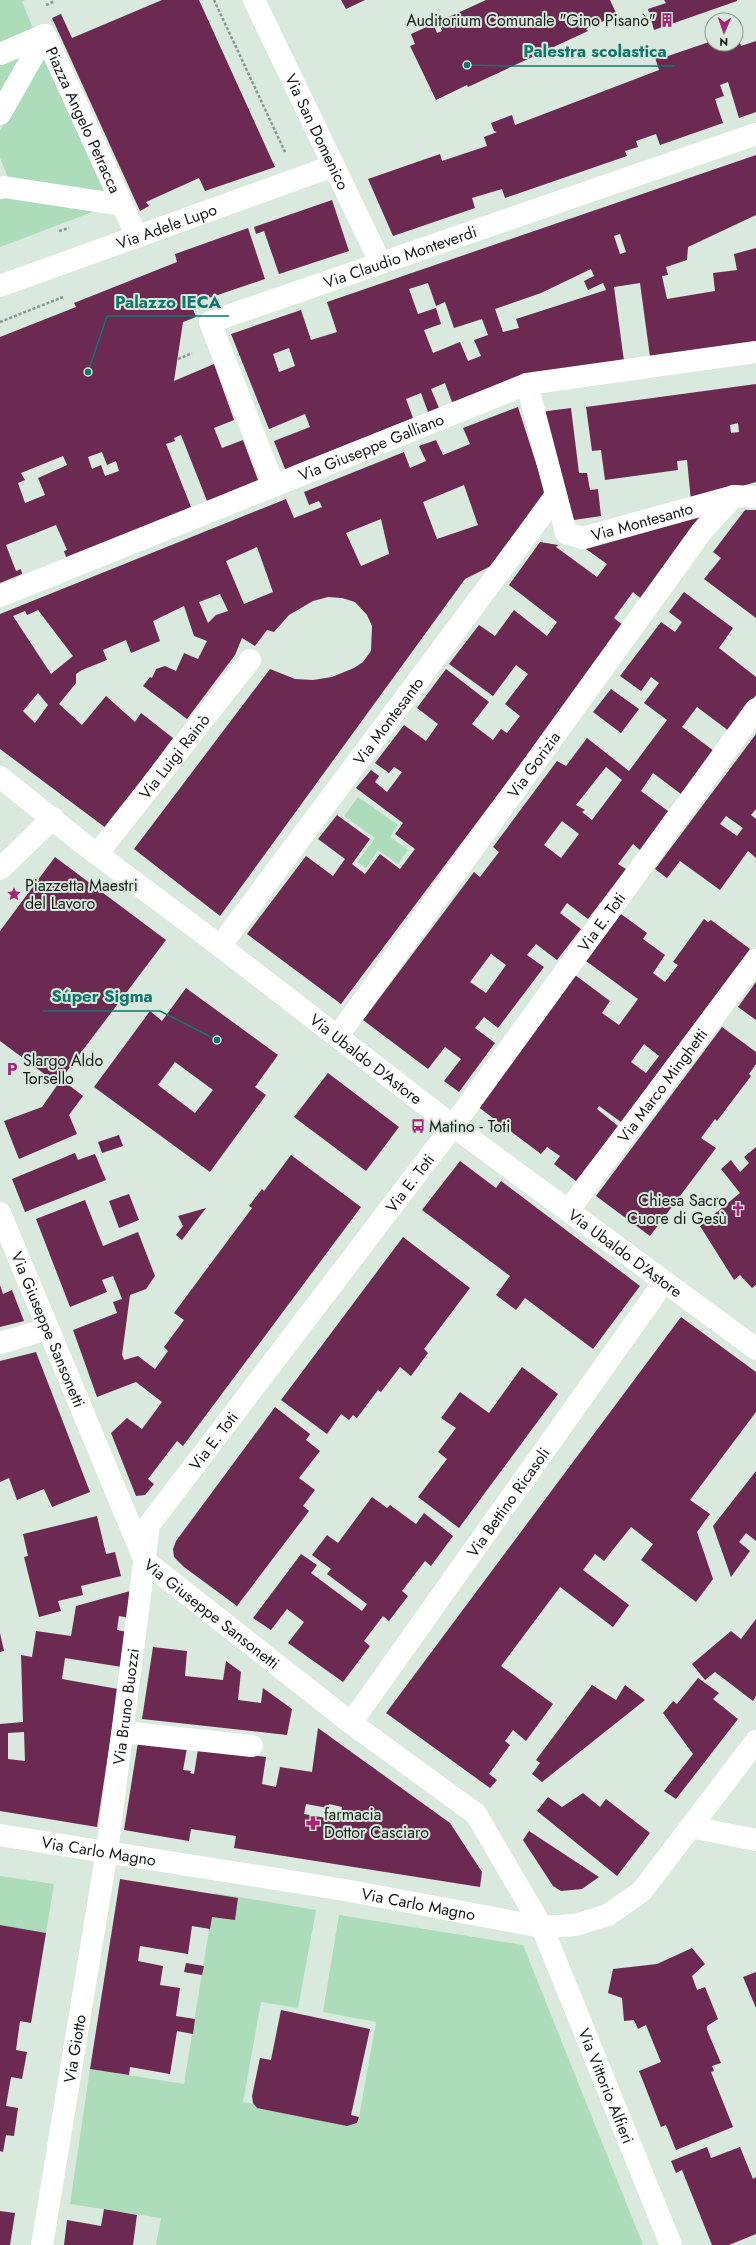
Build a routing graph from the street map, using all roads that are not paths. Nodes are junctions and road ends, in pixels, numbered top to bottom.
1 (254, 0) edge
2 (45, 35) junction
3 (0, 54) edge
4 (0, 114) edge
5 (756, 134) edge
6 (333, 166) junction
7 (1, 184) edge
8 (122, 205) junction
9 (137, 237) junction
10 (380, 262) junction
11 (0, 286) edge
12 (756, 352) edge
13 (527, 384) junction
14 (274, 486) junction
15 (556, 496) junction
16 (734, 496) junction
17 (756, 497) edge
18 (0, 596) edge
19 (250, 660) dead end
20 (756, 709) edge
21 (0, 777) edge
22 (53, 818) junction
23 (98, 853) junction
24 (0, 869) edge
25 (220, 946) junction
26 (756, 960) edge
27 (337, 1037) junction
28 (452, 1126) junction
29 (568, 1211) junction
30 (0, 1212) edge
31 (664, 1282) junction
32 (48, 1329) junction
33 (0, 1343) edge
34 (756, 1349) edge
35 (145, 1561) junction
36 (351, 1723) junction
37 (123, 1732) junction
38 (252, 1746) dead end
39 (754, 1752) edge
40 (691, 1827) junction
41 (0, 1835) edge
42 (756, 1840) edge
43 (107, 1851) junction
44 (542, 1926) junction
45 (42, 2245) edge
46 (671, 2245) edge

1 - 6 street, Via San Domenico
2 - 3 street, Piazza Angelo Petracca
2 - 4 street, Piazza Angelo Petracca
2 - 8 street, Piazza Angelo Petracca
5 - 10 street, Via Claudio Monteverdi
6 - 9 street, Via Adele Lupo
6 - 10 street, Via San Domenico
7 - 8 street, Piazza Angelo Petracca
8 - 9 street, Piazza Angelo Petracca
9 - 11 street, Via Adele Lupo
10 - 14 street, Via Claudio Monteverdi
12 - 13 street, Via Giuseppe Galliano
13 - 14 street, Via Giuseppe Galliano
13 - 15 street, Via Montesanto
14 - 18 street, Via Giuseppe Galliano
15 - 16 street, Via Montesanto
15 - 25 street, Via Montesanto
16 - 17 street, Via Montesanto
16 - 27 street, Via Gorizia
19 - 23 street, Via Luigi Rainò
20 - 28 street, Via E. Toti
21 - 22 street, Via Ubaldo D'Astore
22 - 23 street, Via Ubaldo D'Astore
22 - 24 street
23 - 25 street, Via Ubaldo D'Astore
25 - 27 street, Via Ubaldo D'Astore
26 - 29 street, Via Marco Minghetti
27 - 28 street, Via Ubaldo D'Astore
28 - 29 street, Via Ubaldo D'Astore
28 - 35 street, Via E. Toti
29 - 31 street, Via Ubaldo D'Astore
30 - 32 street, Via Giuseppe Sansonetti
31 - 34 street, Via Ubaldo D'Astore
31 - 36 street, Via Bettino Ricasoli
32 - 33 street
32 - 35 street, Via Giuseppe Sansonetti
35 - 36 street, Via Giuseppe Sansonetti
35 - 37 street, Via Bruno Buozzi
36 - 44 street, Via Giuseppe Sansonetti
37 - 38 street
37 - 43 street, Via Bruno Buozzi
39 - 40 street, Via Carlo Magno
40 - 42 street
40 - 44 street, Via Carlo Magno
41 - 43 street, Via Carlo Magno
43 - 44 street, Via Carlo Magno
43 - 45 street, Via Giotto
44 - 46 street, Via Vittorio Alfieri

